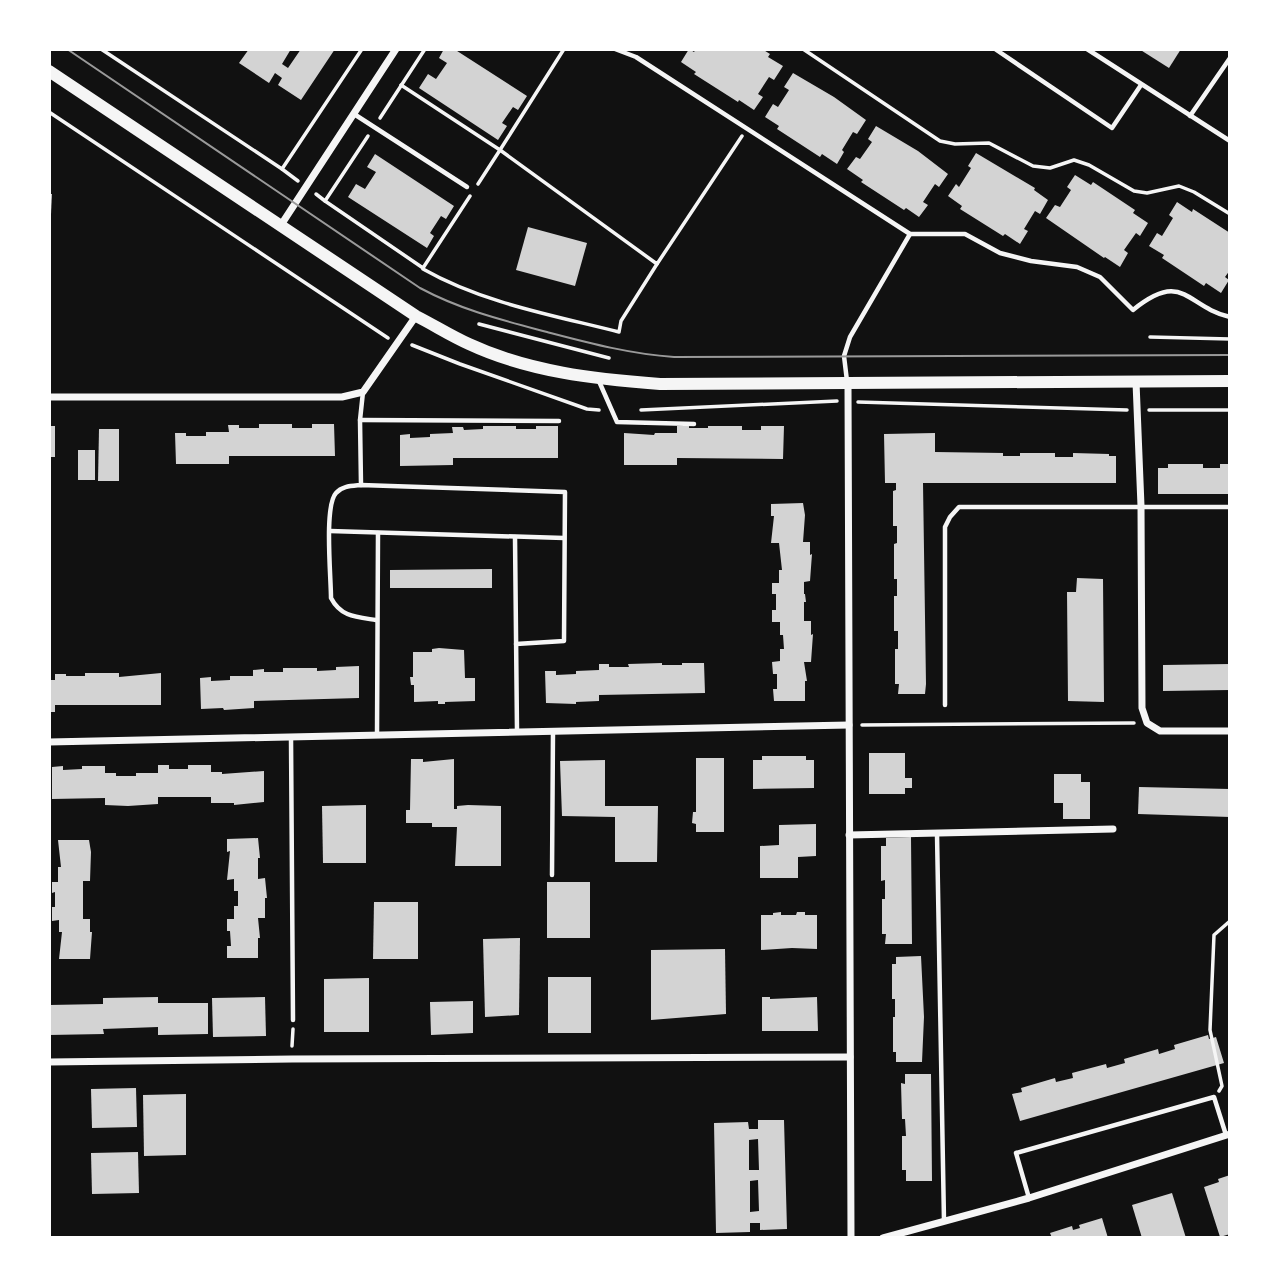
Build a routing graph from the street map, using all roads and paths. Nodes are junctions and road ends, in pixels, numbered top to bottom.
1 (101, 49) edge
2 (362, 49) edge
3 (396, 49) edge
4 (425, 49) edge
5 (564, 49) edge
6 (615, 49) edge
7 (803, 49) edge
8 (995, 49) edge
9 (1087, 49) edge
10 (1230, 58) edge
11 (49, 71) edge
12 (401, 85) junction
13 (1141, 85) junction
14 (49, 112) edge
15 (354, 114) junction
16 (1190, 116) junction
17 (374, 127) junction
18 (747, 129) junction
19 (1230, 141) edge
20 (500, 150) junction
21 (282, 169) junction
22 (306, 187) junction
23 (467, 187) dead end
24 (325, 201) junction
25 (1230, 214) edge
26 (281, 225) junction
27 (910, 234) junction
28 (657, 264) junction
29 (423, 268) junction
30 (416, 316) junction
31 (1230, 317) edge
32 (479, 324) dead end
33 (1150, 337) dead end
34 (1230, 339) edge
35 (398, 343) junction
36 (609, 358) dead end
37 (598, 378) junction
38 (1230, 381) edge
39 (1136, 382) junction
40 (848, 385) junction
41 (363, 393) junction
42 (49, 397) edge
43 (847, 401) junction
44 (640, 410) dead end
45 (1230, 410) edge
46 (612, 411) junction
47 (1138, 411) junction
48 (360, 420) junction
49 (559, 421) dead end
50 (694, 424) dead end
51 (361, 485) junction
52 (1142, 506) junction
53 (1230, 507) edge
54 (330, 531) junction
55 (378, 533) junction
56 (515, 537) junction
57 (564, 538) junction
58 (376, 620) junction
59 (516, 644) junction
60 (945, 705) dead end
61 (1147, 723) junction
62 (849, 725) junction
63 (1230, 731) edge
64 (517, 732) junction
65 (553, 732) junction
66 (377, 735) junction
67 (291, 737) junction
68 (49, 742) edge
69 (1113, 830) dead end
70 (937, 834) junction
71 (849, 835) junction
72 (552, 875) dead end
73 (1230, 921) edge
74 (293, 1020) joint
75 (850, 1057) junction
76 (292, 1059) junction
77 (49, 1062) edge
78 (1214, 1097) junction
79 (1228, 1134) edge
80 (1029, 1198) junction
81 (944, 1221) junction
82 (851, 1238) edge
83 (883, 1238) edge

1 - 21 path
2 - 21 path
3 - 15 street
4 - 12 path
5 - 20 path
6 - 18 lane
7 - 25 path
8 - 13 lane
9 - 13 lane
10 - 16 lane
11 - 26 street
12 - 17 path
12 - 20 path
13 - 16 lane
14 - 35 path
15 - 17 lane
15 - 22 street
16 - 19 lane
17 - 23 lane
17 - 24 path
18 - 27 lane
18 - 28 path
20 - 28 path
20 - 29 path
21 - 22 path
22 - 24 path
22 - 26 street
24 - 29 path
26 - 30 street
27 - 31 lane
27 - 40 lane
28 - 29 path
30 - 35 street
30 - 37 street
32 - 36 path
33 - 34 path
35 - 41 street
35 - 46 path
37 - 40 street
37 - 46 lane
38 - 39 street
39 - 40 street
39 - 47 street
40 - 43 street
41 - 42 street
41 - 48 lane
43 - 44 path
43 - 47 path
43 - 62 street
45 - 47 path
46 - 50 lane
47 - 52 street
48 - 49 lane
48 - 51 lane
51 - 54 lane
51 - 57 lane
52 - 53 lane
52 - 60 lane
52 - 61 street
54 - 55 lane
54 - 58 lane
55 - 56 lane
55 - 58 lane
56 - 57 lane
56 - 59 lane
57 - 59 lane
58 - 66 lane
59 - 64 lane
61 - 62 path
61 - 63 street
62 - 65 street
62 - 71 street
64 - 65 street
64 - 66 street
65 - 72 lane
66 - 67 street
67 - 68 street
67 - 74 lane
69 - 70 street
70 - 71 street
70 - 81 lane
71 - 75 street
73 - 78 path
74 - 76 path
75 - 76 street
75 - 82 street
76 - 77 street
78 - 79 lane
78 - 80 lane
79 - 80 street
80 - 81 street
81 - 83 street

